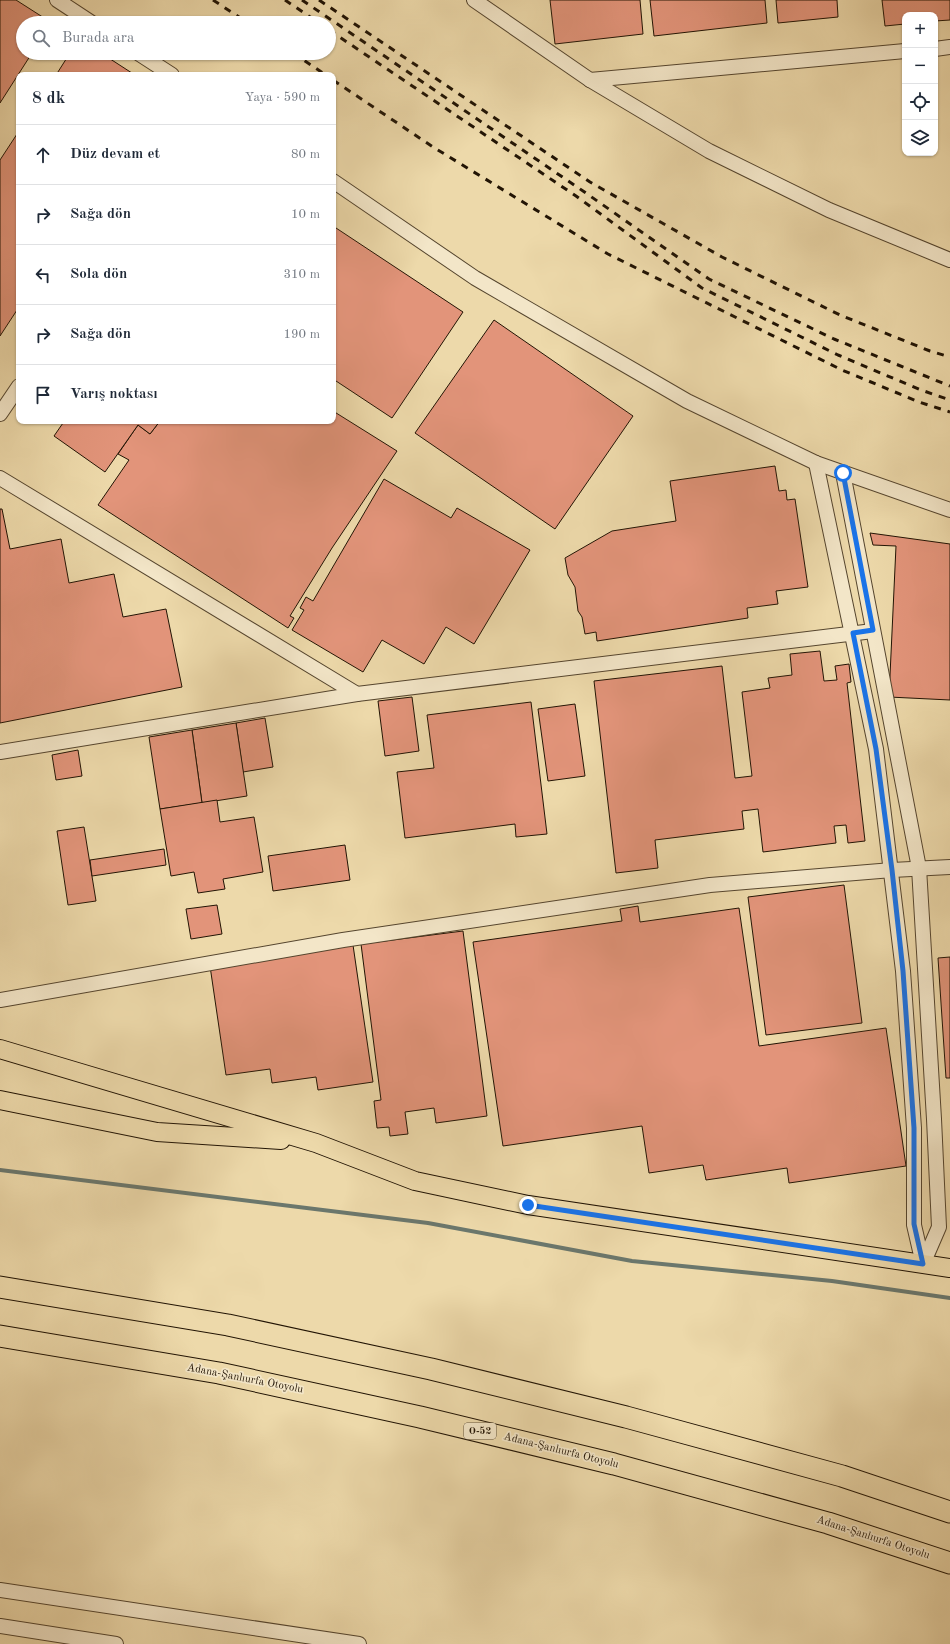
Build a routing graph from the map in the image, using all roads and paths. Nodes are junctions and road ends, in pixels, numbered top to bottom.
1 (57, 0) edge
2 (474, 0) edge
3 (81, 16) edge
4 (950, 47) edge
5 (938, 49) edge
6 (902, 52) edge
7 (149, 60) edge
8 (167, 72) edge
9 (590, 80) junction
10 (336, 183) edge
11 (950, 260) edge
12 (16, 390) edge
13 (0, 414) edge
14 (816, 464) junction
15 (843, 473) junction
16 (0, 478) edge
17 (950, 510) edge
18 (873, 630) junction
19 (853, 633) junction
20 (357, 694) junction
21 (0, 752) edge
22 (950, 867) edge
23 (920, 868) junction
24 (892, 870) junction
25 (0, 1000) edge
26 (0, 1049) edge
27 (0, 1100) edge
28 (316, 1143) junction
29 (923, 1264) junction
30 (950, 1268) edge
31 (0, 1287) edge
32 (0, 1336) edge
33 (950, 1512) edge
34 (950, 1563) edge
35 (0, 1590) edge
36 (0, 1626) edge
37 (116, 1644) edge
38 (359, 1644) edge

1 - 3 street
2 - 9 street
4 - 5 street
6 - 9 street
7 - 8 street
9 - 11 street
10 - 14 street
12 - 13 street
14 - 15 street
14 - 19 street
15 - 17 street
15 - 18 street
16 - 20 street
18 - 19 street
18 - 23 street
19 - 20 street
19 - 24 street
20 - 21 street
22 - 23 street
23 - 24 street
23 - 29 street
24 - 25 street
24 - 29 street
26 - 28 main road
27 - 28 main road
28 - 29 main road
29 - 30 main road
31 - 33 highway
32 - 34 highway, Adana-Şanlıurfa Otoyolu / O-52
35 - 38 street
36 - 37 street

